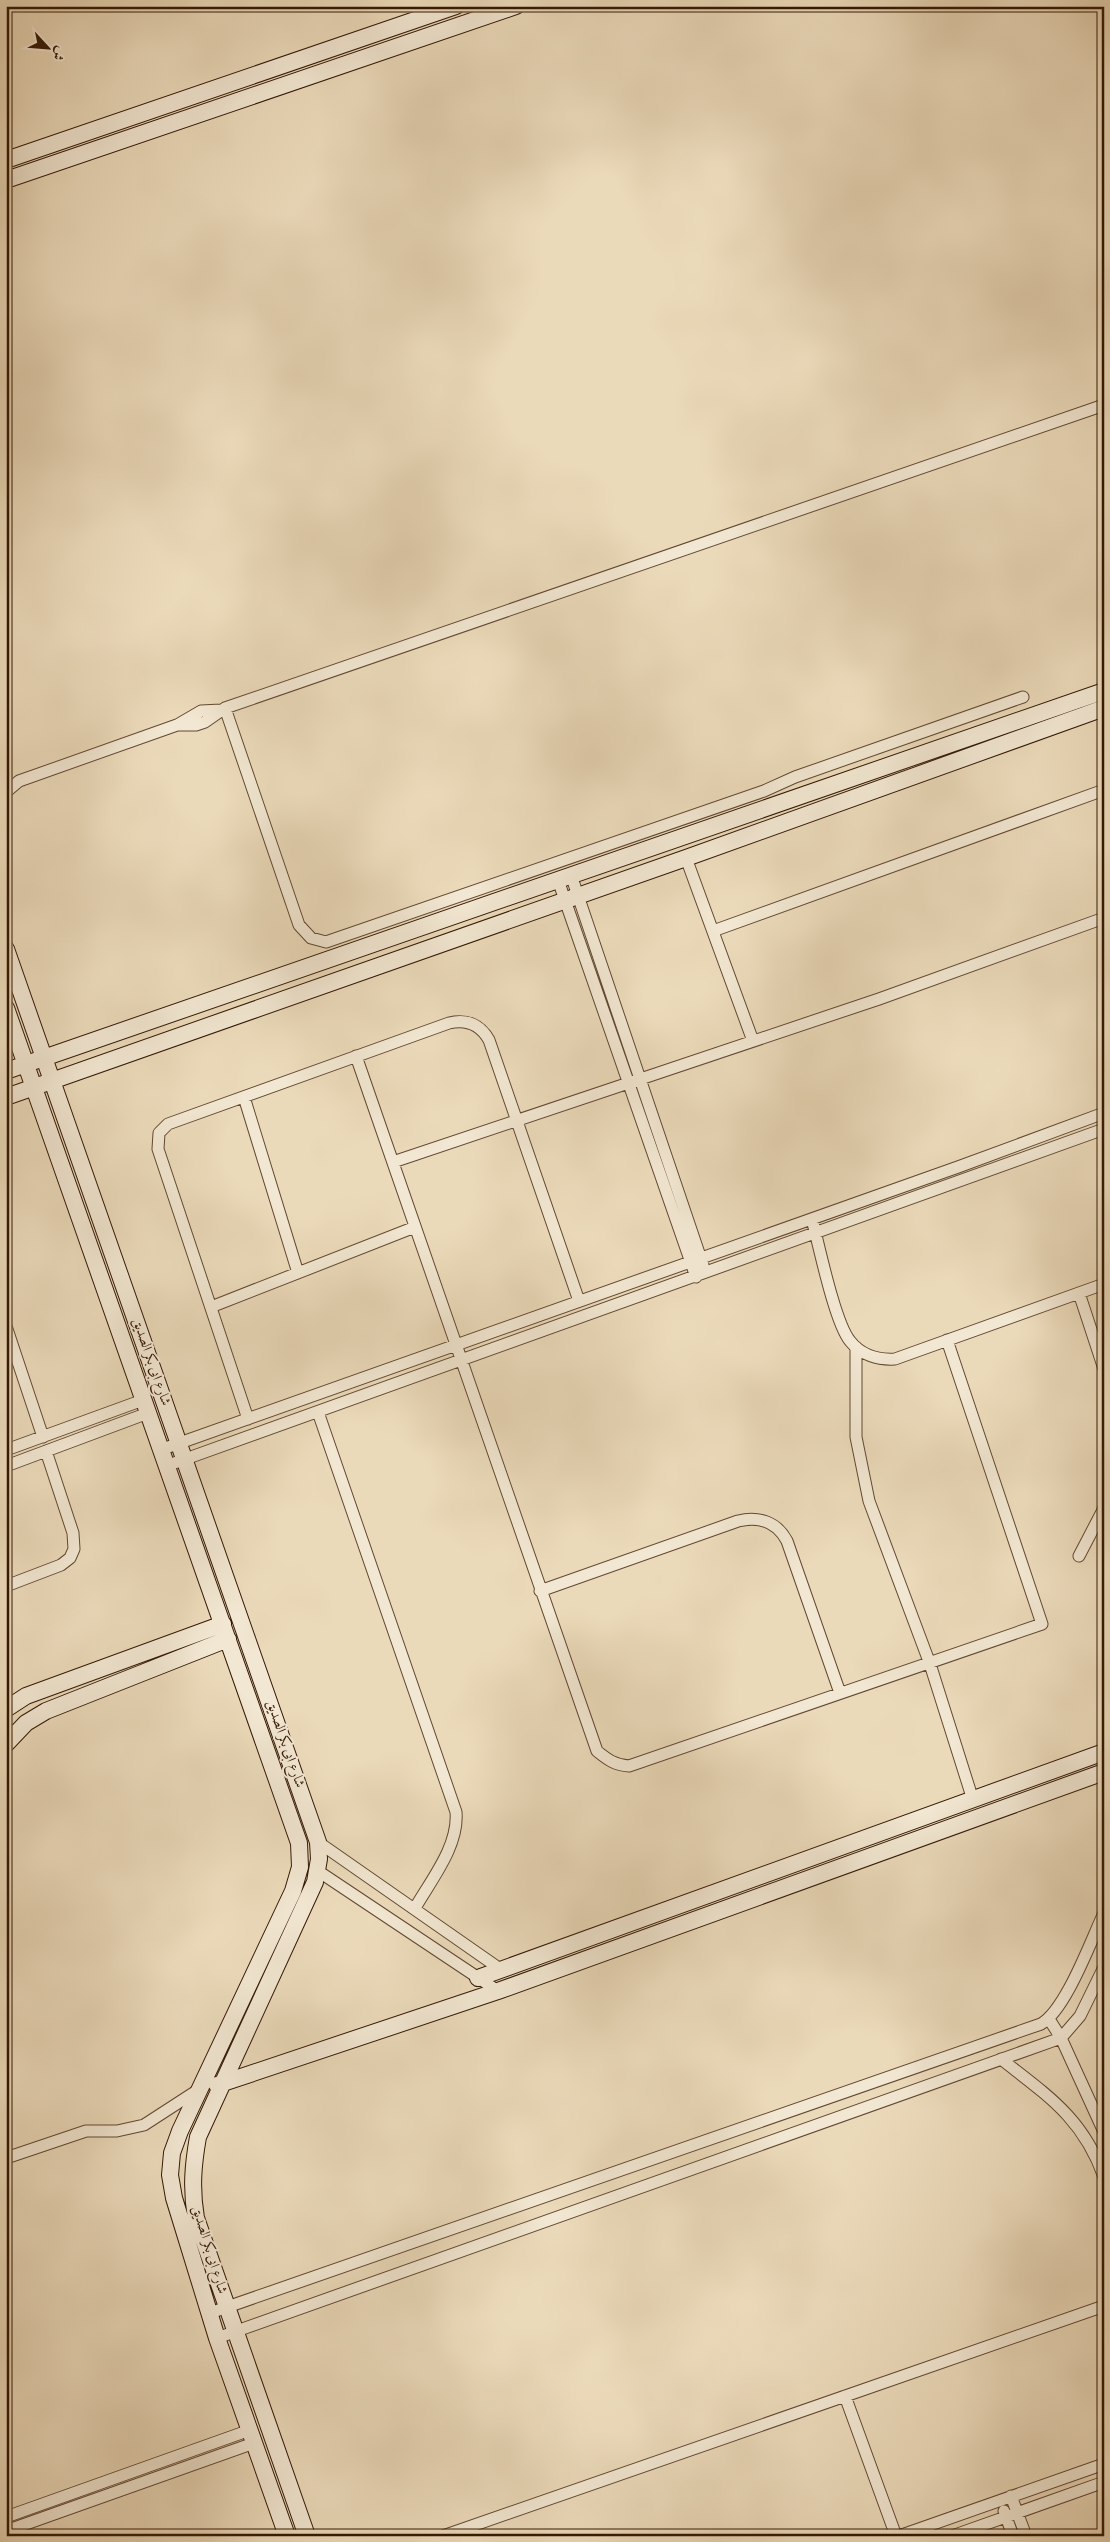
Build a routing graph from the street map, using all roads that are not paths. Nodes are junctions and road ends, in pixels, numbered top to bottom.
1 (456, 6) edge
2 (516, 6) edge
3 (6, 160) edge
4 (6, 180) edge
5 (1104, 406) edge
6 (1104, 691) edge
7 (1023, 697) dead end
8 (1104, 708) edge
9 (223, 709) junction
10 (6, 779) edge
11 (18, 781) junction
12 (1104, 790) edge
13 (6, 792) edge
14 (686, 858) junction
15 (565, 878) junction
16 (571, 898) junction
17 (1104, 918) edge
18 (713, 931) junction
19 (6, 949) edge
20 (6, 1008) edge
21 (753, 1041) junction
22 (356, 1056) junction
23 (45, 1058) junction
24 (26, 1064) junction
25 (6, 1071) edge
26 (53, 1081) junction
27 (634, 1081) junction
28 (34, 1088) junction
29 (6, 1097) edge
30 (244, 1097) junction
31 (1104, 1113) edge
32 (517, 1120) junction
33 (1104, 1130) edge
34 (393, 1162) junction
35 (812, 1219) junction
36 (415, 1227) junction
37 (816, 1234) junction
38 (696, 1260) junction
39 (298, 1273) junction
40 (701, 1275) junction
41 (1104, 1284) edge
42 (1079, 1293) junction
43 (579, 1301) junction
44 (211, 1307) junction
45 (6, 1326) edge
46 (947, 1340) junction
47 (456, 1345) junction
48 (856, 1347) junction
49 (461, 1361) junction
50 (1104, 1369) edge
51 (145, 1407) junction
52 (318, 1412) junction
53 (248, 1419) junction
54 (42, 1437) junction
55 (180, 1443) junction
56 (6, 1450) edge
57 (160, 1450) junction
58 (46, 1451) junction
59 (185, 1459) junction
60 (6, 1466) edge
61 (166, 1466) junction
62 (1104, 1508) edge
63 (1079, 1556) dead end
64 (6, 1586) edge
65 (540, 1590) junction
66 (225, 1631) junction
67 (930, 1664) junction
68 (840, 1693) junction
69 (6, 1709) edge
70 (6, 1744) edge
71 (1104, 1752) edge
72 (1104, 1772) edge
73 (973, 1800) junction
74 (318, 1842) junction
75 (318, 1871) junction
76 (415, 1908) junction
77 (1104, 1913) edge
78 (1104, 1967) edge
79 (504, 1971) junction
80 (478, 1978) junction
81 (521, 1983) junction
82 (498, 1991) junction
83 (1050, 2019) junction
84 (1061, 2038) junction
85 (1001, 2059) junction
86 (223, 2084) junction
87 (198, 2090) junction
88 (1104, 2132) edge
89 (6, 2158) edge
90 (1104, 2177) edge
91 (1104, 2306) edge
92 (227, 2308) junction
93 (210, 2313) junction
94 (236, 2331) junction
95 (217, 2338) junction
96 (845, 2396) junction
97 (252, 2437) junction
98 (1104, 2464) edge
99 (1104, 2482) edge
100 (1005, 2498) junction
101 (1017, 2513) junction
102 (6, 2517) edge
103 (1006, 2517) junction
104 (6, 2531) edge
105 (287, 2536) edge
106 (307, 2536) edge
107 (442, 2536) edge
108 (898, 2536) edge
109 (952, 2536) edge
110 (1013, 2536) edge
111 (1026, 2536) edge

1 - 3 main road
2 - 4 main road
5 - 9 street
6 - 15 main road
7 - 9 street
8 - 14 main road
9 - 11 street
10 - 11 street
11 - 13 street
12 - 18 street
14 - 16 main road
14 - 18 street
15 - 16 street
15 - 23 main road
16 - 26 main road
16 - 27 street
17 - 21 street
18 - 21 street
19 - 23 main road, شارع ابى بكر الصديق
20 - 24 main road, شارع ابى بكر الصديق
21 - 27 street
22 - 30 street
22 - 32 street
22 - 34 street
23 - 24 main road
23 - 26 main road, شارع ابى بكر الصديق
24 - 25 main road
24 - 28 main road, شارع ابى بكر الصديق
26 - 28 main road
26 - 55 main road, شارع ابى بكر الصديق
27 - 32 street
27 - 38 street
28 - 29 main road
28 - 51 main road, شارع ابى بكر الصديق
30 - 39 street
30 - 44 street
31 - 35 street
32 - 34 street
32 - 43 street
33 - 37 street
34 - 36 street
35 - 37 street
35 - 38 street
36 - 39 street
36 - 47 street
37 - 40 street
37 - 48 street
38 - 40 street
38 - 43 street
39 - 44 street
40 - 49 street
41 - 42 street
42 - 46 street
42 - 50 street
43 - 47 street
44 - 53 street
45 - 54 street
46 - 48 street
46 - 67 street
47 - 49 street
47 - 53 street
48 - 67 street
49 - 52 street
49 - 65 street
51 - 54 street
51 - 57 main road, شارع ابى بكر الصديق
51 - 58 street
52 - 59 street
52 - 76 street
53 - 55 street
54 - 56 street
55 - 57 street
55 - 59 main road, شارع ابى بكر الصديق
57 - 61 main road, شارع ابى بكر الصديق
58 - 60 street
58 - 64 street
59 - 61 street
59 - 74 main road, شارع ابى بكر الصديق
61 - 66 main road, شارع ابى بكر الصديق
62 - 63 street
65 - 68 street
65 - 68 street
66 - 69 main road
66 - 70 main road
66 - 87 main road, شارع ابى بكر الصديق
67 - 68 street
67 - 73 street
71 - 73 main road
72 - 81 main road
73 - 79 main road
74 - 75 main road, شارع ابى بكر الصديق
74 - 76 street
75 - 80 street
75 - 86 main road, شارع ابى بكر الصديق
76 - 79 street
77 - 83 street
78 - 84 street
79 - 80 main road
79 - 81 main road
80 - 82 street
81 - 82 main road
82 - 86 main road
83 - 84 street
83 - 92 street
84 - 85 street
84 - 88 street
85 - 90 street
85 - 94 street
86 - 87 main road
86 - 92 main road, شارع ابى بكر الصديق
87 - 89 street
87 - 93 main road, شارع ابى بكر الصديق
91 - 96 street
92 - 93 street
92 - 94 main road, شارع ابى بكر الصديق
93 - 95 main road, شارع ابى بكر الصديق
94 - 95 street
94 - 106 main road, شارع ابى بكر الصديق
95 - 97 main road, شارع ابى بكر الصديق
96 - 107 street
96 - 108 street
97 - 102 street
97 - 104 street
97 - 105 main road, شارع ابى بكر الصديق
98 - 100 street
99 - 101 street
100 - 101 street
100 - 103 street
100 - 108 street
101 - 103 street
101 - 111 street
103 - 109 street
103 - 110 street

